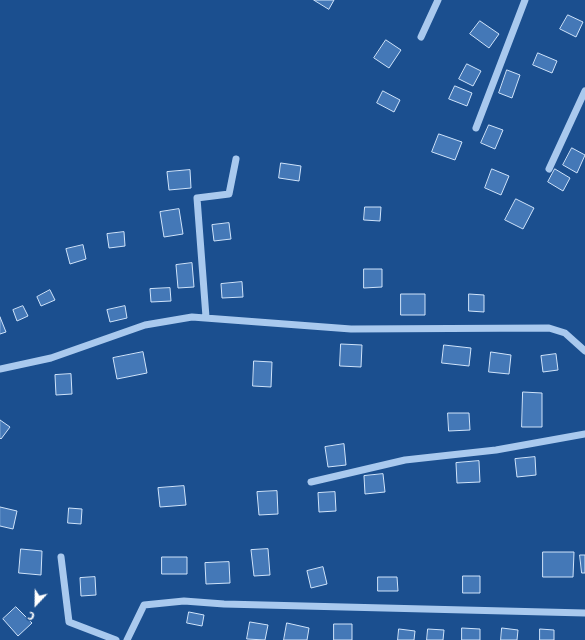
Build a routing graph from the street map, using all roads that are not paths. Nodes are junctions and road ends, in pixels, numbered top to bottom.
1 (438, 0) edge
2 (525, 0) edge
3 (421, 37) dead end
4 (585, 91) edge
5 (476, 128) dead end
6 (236, 160) dead end
7 (549, 169) dead end
8 (206, 317) junction
9 (585, 351) edge
10 (0, 369) edge
11 (585, 434) edge
12 (311, 482) dead end
13 (60, 557) dead end
14 (585, 613) edge
15 (116, 640) edge
16 (127, 640) edge

1 - 3 street
2 - 5 street
4 - 7 street
6 - 8 street
8 - 9 street
8 - 10 street
11 - 12 street
13 - 15 street
14 - 16 street

